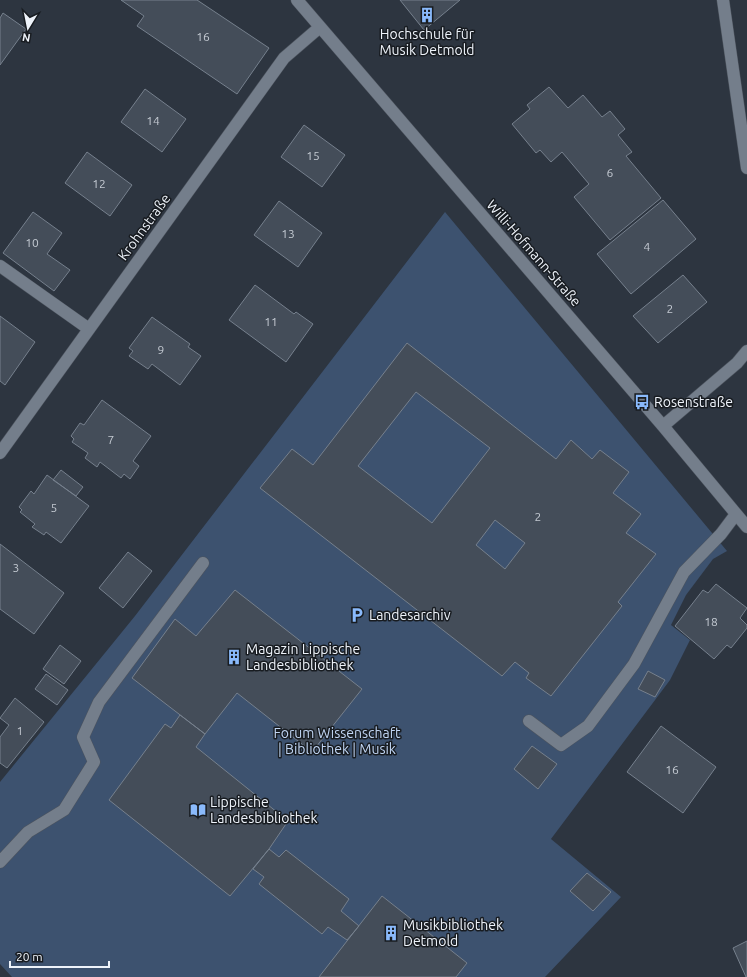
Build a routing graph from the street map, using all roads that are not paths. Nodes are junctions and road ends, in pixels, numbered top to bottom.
1 (297, 0) edge
2 (723, 0) edge
3 (320, 27) junction
4 (747, 168) edge
5 (0, 266) edge
6 (89, 329) junction
7 (747, 351) edge
8 (663, 426) junction
9 (0, 453) edge
10 (736, 514) junction
11 (747, 526) edge
12 (203, 563) dead end
13 (529, 721) dead end
14 (0, 862) edge

1 - 3 street, Willi-Hofmann-Straße
2 - 4 street
3 - 6 street, Krohnstraße
3 - 8 street, Willi-Hofmann-Straße
5 - 6 street
6 - 9 street, Krohnstraße
7 - 8 street
8 - 10 street, Willi-Hofmann-Straße
10 - 11 street, Willi-Hofmann-Straße
10 - 13 street
12 - 14 street

